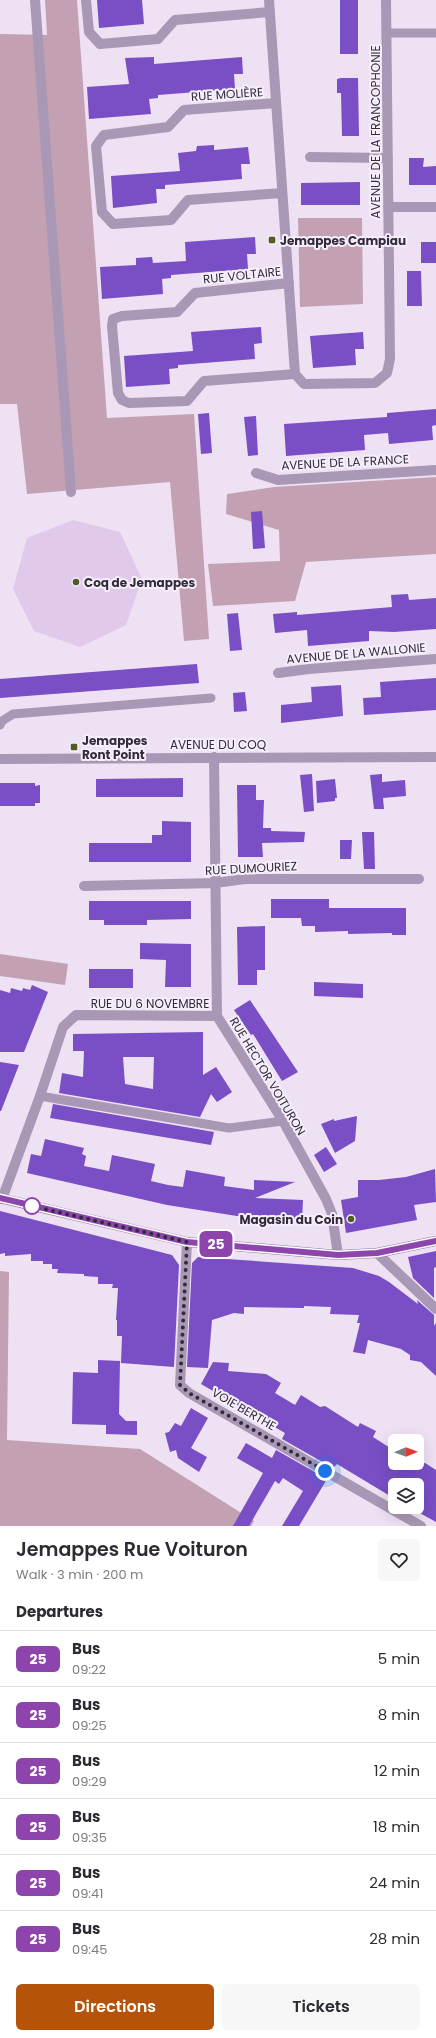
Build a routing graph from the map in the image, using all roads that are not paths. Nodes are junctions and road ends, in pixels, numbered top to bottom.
1 (35, 0) edge
2 (86, 0) edge
3 (269, 0) edge
4 (386, 0) edge
5 (270, 12) junction
6 (387, 33) junction
7 (436, 33) edge
8 (276, 103) junction
9 (310, 157) dead end
10 (388, 158) junction
11 (282, 193) junction
12 (388, 207) junction
13 (436, 207) edge
14 (289, 283) junction
15 (295, 374) junction
16 (436, 470) edge
17 (256, 473) dead end
18 (71, 492) dead end
19 (436, 659) edge
20 (278, 673) dead end
21 (211, 698) dead end
22 (0, 726) edge
23 (214, 757) junction
24 (436, 757) edge
25 (0, 759) edge
26 (419, 879) dead end
27 (215, 883) junction
28 (84, 886) dead end
29 (217, 1016) junction
30 (40, 1096) junction
31 (283, 1122) junction
32 (1, 1199) edge
33 (436, 1241) edge
34 (187, 1242) junction
35 (377, 1253) junction
36 (338, 1255) junction
37 (436, 1309) edge
38 (421, 1526) edge

1 - 18 street
2 - 5 street
3 - 5 street
4 - 6 street, AVENUE DE LA FRANCOPHONIE
5 - 8 street
6 - 7 lane
6 - 10 street, AVENUE DE LA FRANCOPHONIE
8 - 11 street
8 - 11 street, RUE MOLIÈRE
9 - 10 street
10 - 12 street, AVENUE DE LA FRANCOPHONIE
11 - 14 street
12 - 13 street
12 - 15 street, AVENUE DE LA FRANCOPHONIE
14 - 15 street
14 - 15 street, RUE VOLTAIRE
16 - 17 street, AVENUE DE LA FRANCE
19 - 20 street, AVENUE DE LA WALLONIE
21 - 22 lane
23 - 24 street, AVENUE DU COQ
23 - 25 street, AVENUE DU COQ
23 - 27 street, RUE HECTOR VOITURON
26 - 27 street, RUE DUMOURIEZ
27 - 28 street, RUE DUMOURIEZ
27 - 29 street, RUE HECTOR VOITURON
29 - 30 street, RUE DU 6 NOVEMBRE
29 - 31 street, RUE HECTOR VOITURON
30 - 31 lane
30 - 32 street
31 - 36 street, RUE HECTOR VOITURON
32 - 34 street
33 - 35 street
34 - 36 street
34 - 38 street, VOIE BERTHE
35 - 36 street
35 - 37 street

